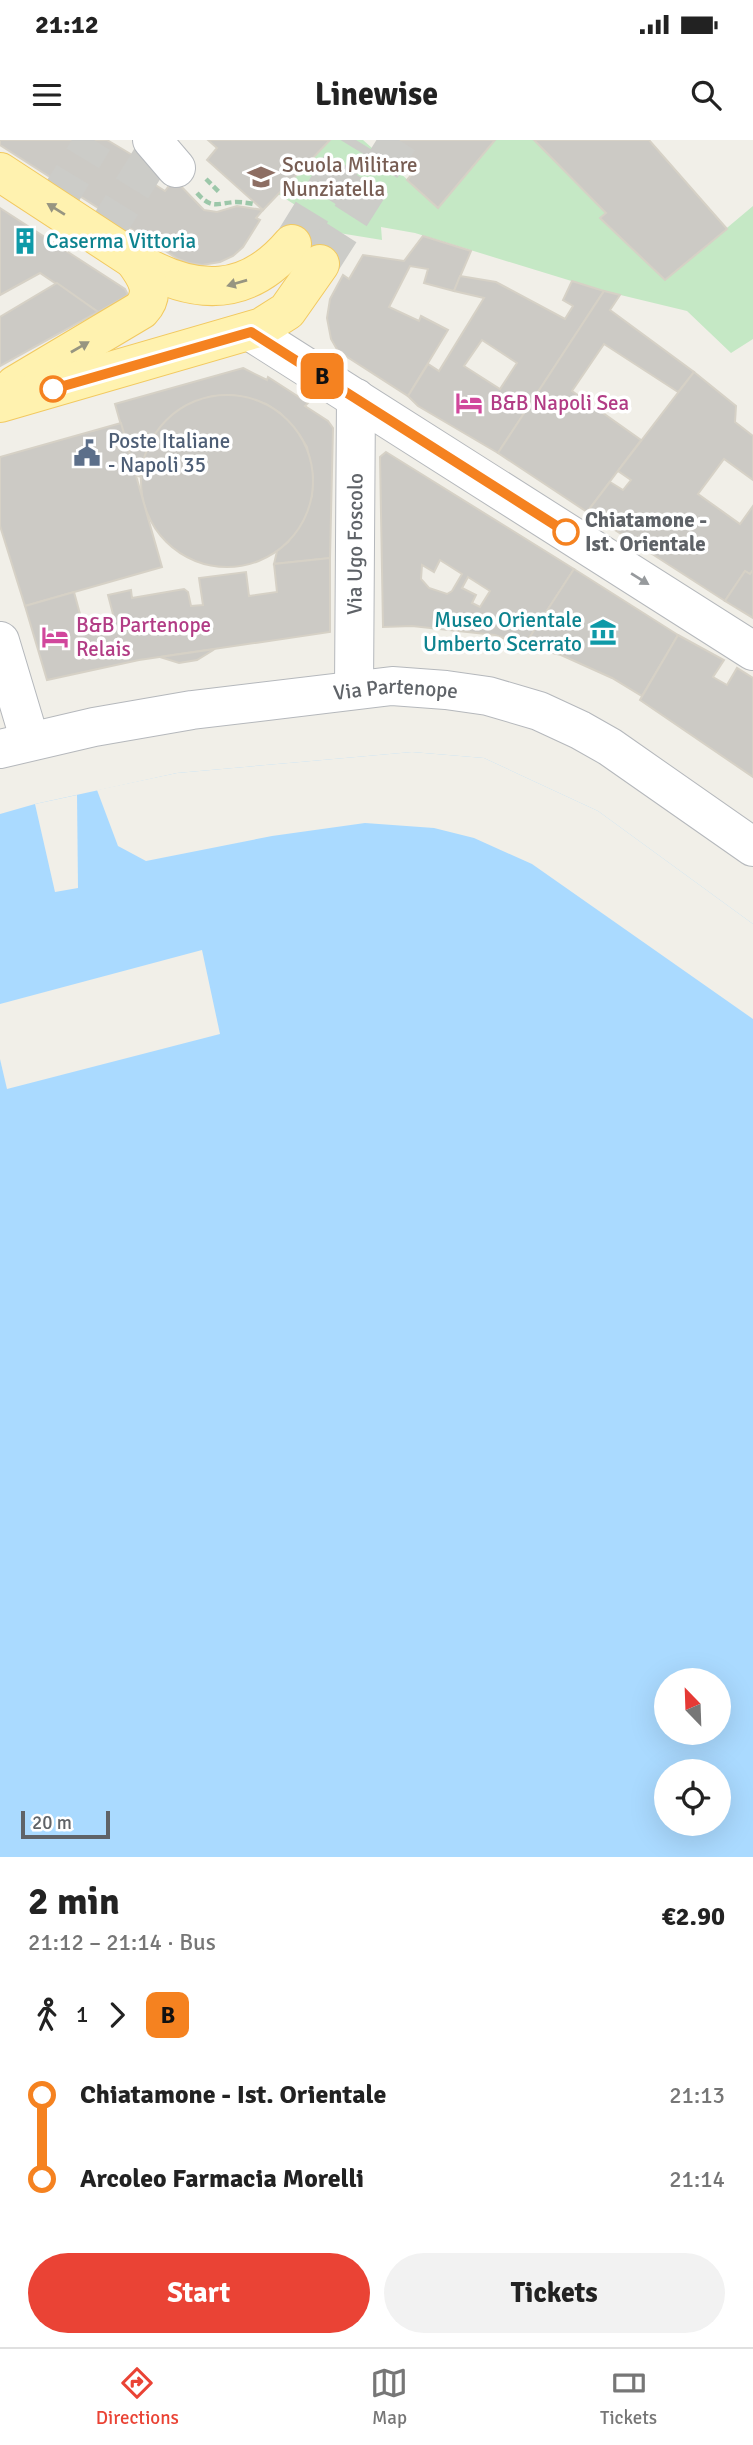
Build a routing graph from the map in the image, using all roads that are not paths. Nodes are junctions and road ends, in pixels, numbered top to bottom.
1 (0, 172) edge
2 (134, 260) junction
3 (251, 332) junction
4 (0, 393) edge
5 (356, 398) junction
6 (0, 403) edge
7 (0, 642) edge
8 (753, 651) edge
9 (354, 689) junction
10 (15, 745) edge
11 (753, 847) edge

2 -> 1 main road
3 -> 2 main road
4 -> 2 main road
3 - 5 street
3 - 6 main road
5 -> 8 street
5 - 9 street, Via Ugo Foscolo
7 - 10 street
9 - 10 street, Via Partenope
9 - 11 street, Via Partenope

